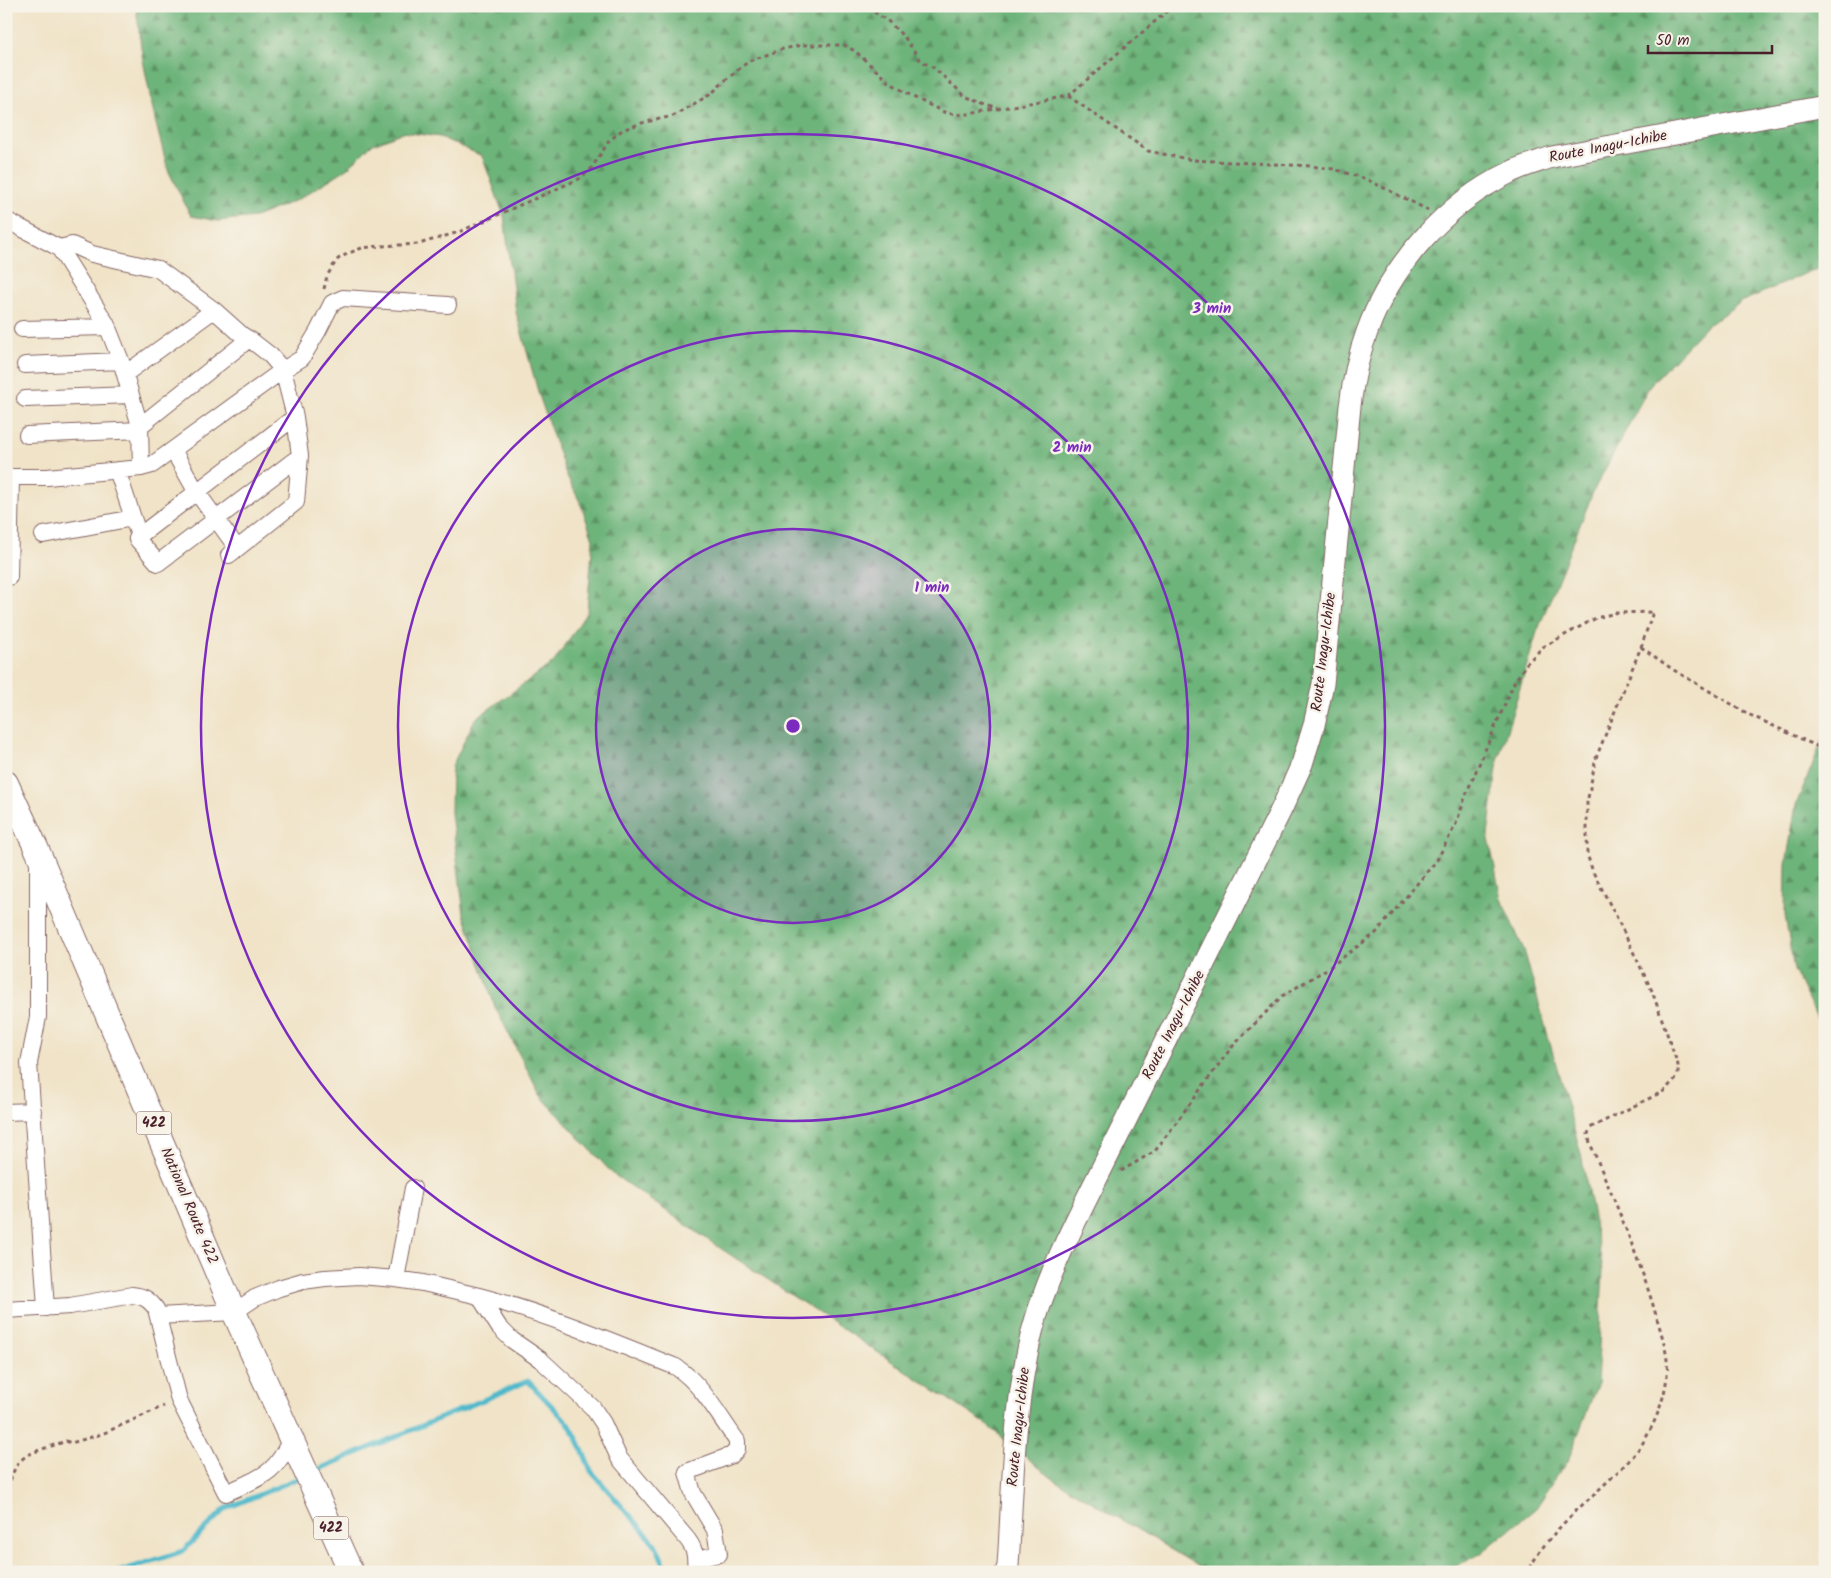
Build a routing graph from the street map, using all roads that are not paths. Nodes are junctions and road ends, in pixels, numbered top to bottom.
1 (1825, 106) edge
2 (6, 220) edge
3 (59, 248) junction
4 (448, 305) dead end
5 (214, 310) junction
6 (108, 327) junction
7 (22, 330) dead end
8 (249, 339) junction
9 (25, 365) dead end
10 (123, 368) junction
11 (283, 370) junction
12 (131, 395) junction
13 (25, 399) dead end
14 (295, 417) junction
15 (140, 428) junction
16 (26, 435) dead end
17 (173, 450) junction
18 (300, 456) junction
19 (141, 468) junction
20 (117, 470) junction
21 (9, 478) edge
22 (196, 492) junction
23 (133, 518) junction
24 (217, 520) junction
25 (43, 535) dead end
26 (138, 536) junction
27 (9, 577) dead end
28 (6, 782) edge
29 (38, 852) junction
30 (33, 1111) junction
31 (6, 1112) edge
32 (413, 1188) dead end
33 (396, 1279) junction
34 (479, 1296) junction
35 (46, 1308) junction
36 (6, 1310) edge
37 (234, 1312) junction
38 (158, 1316) junction
39 (291, 1437) junction
40 (696, 1565) edge
41 (351, 1572) edge
42 (1006, 1572) edge

1 - 42 main road, Route Inagu-Ichibe
2 - 3 street
3 - 5 street
3 - 6 street
4 - 11 street
5 - 8 street
5 - 10 street
6 - 7 street
6 - 10 street
8 - 11 street
8 - 15 street
9 - 10 street
10 - 12 street
11 - 14 street
11 - 17 street
12 - 13 street
12 - 15 street
14 - 18 street
14 - 22 street
15 - 16 street
15 - 19 street
17 - 19 street
17 - 22 street
18 - 24 street
18 - 24 street
19 - 20 street
20 - 21 street
20 - 23 street
21 - 27 street
22 - 24 street
22 - 26 street
23 - 25 street
23 - 26 street
24 - 26 street
28 - 29 highway, National Route 422 / 422
29 - 30 street
29 - 37 highway, National Route 422 / 422
30 - 31 street
30 - 35 street
32 - 33 street
33 - 34 street
33 - 37 street
34 - 40 street
34 - 40 street
35 - 36 street
35 - 38 street
37 - 38 street
37 - 39 highway, National Route 422 / 422
38 - 39 street
39 - 41 highway, National Route 422 / 422

